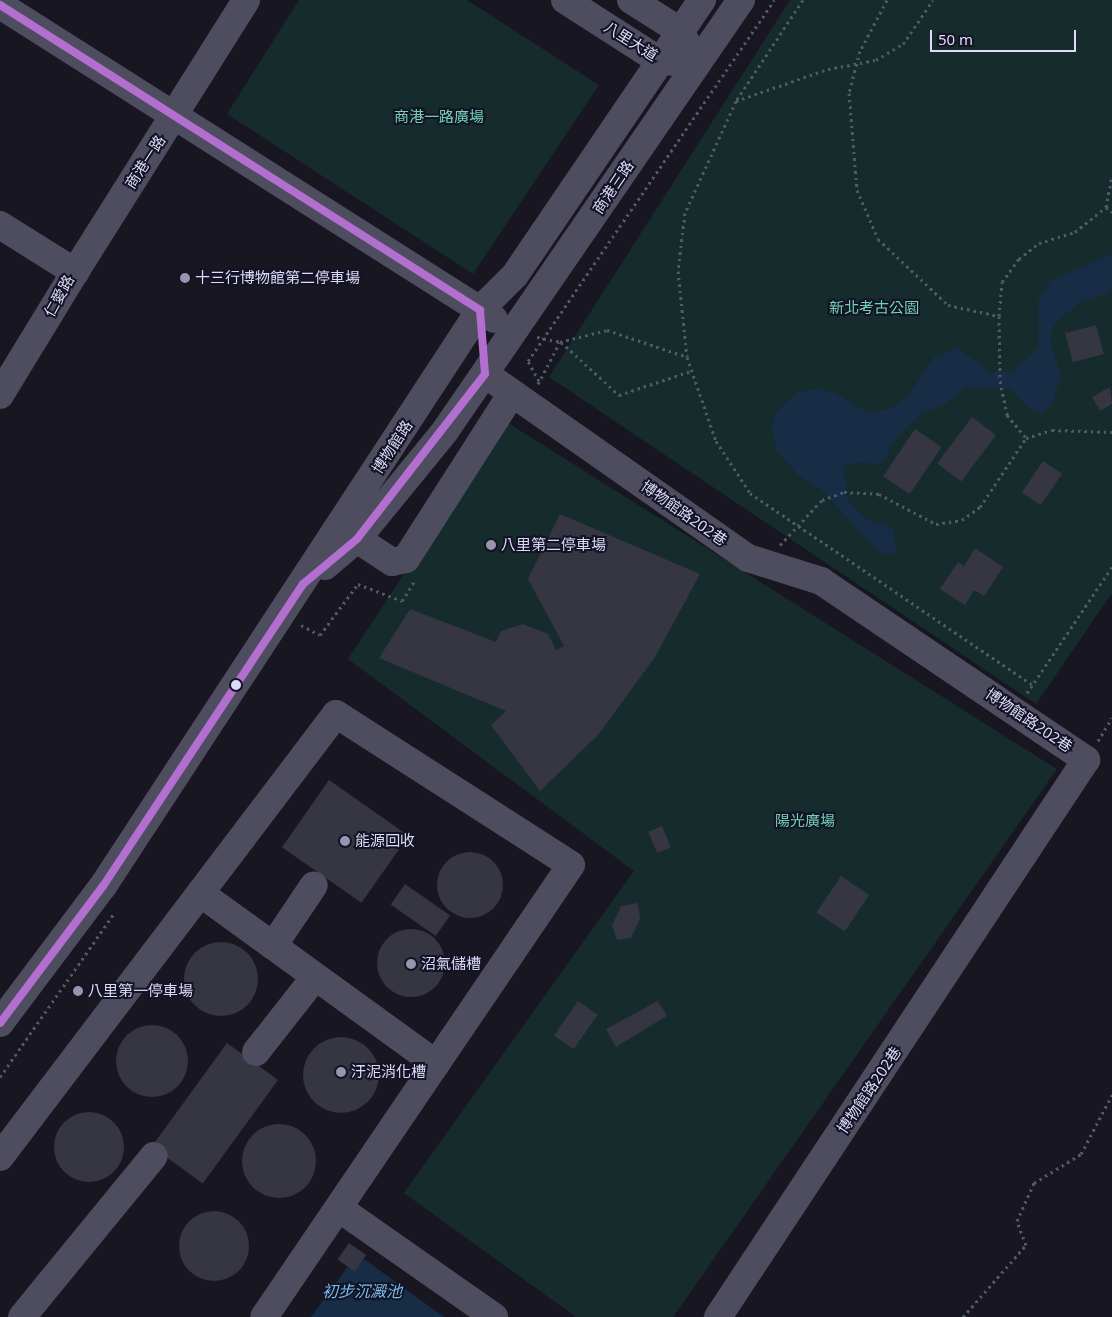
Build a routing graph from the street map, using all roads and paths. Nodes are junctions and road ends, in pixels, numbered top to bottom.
1 (246, 0) edge
2 (565, 0) edge
3 (632, 0) edge
4 (702, 0) edge
5 (741, 0) edge
6 (774, 0) edge
7 (802, 0) edge
8 (887, 0) edge
9 (932, 0) edge
10 (0, 5) edge
11 (680, 32) junction
12 (660, 61) junction
13 (698, 64) junction
14 (856, 65) junction
15 (736, 101) junction
16 (176, 114) junction
17 (1112, 177) edge
18 (1106, 207) junction
19 (1112, 212) edge
20 (0, 225) edge
21 (75, 272) junction
22 (480, 310) junction
23 (999, 316) junction
24 (514, 332) junction
25 (560, 342) junction
26 (687, 358) junction
27 (692, 371) junction
28 (485, 374) junction
29 (512, 393) junction
30 (0, 395) edge
31 (1112, 432) edge
32 (1026, 438) junction
33 (797, 524) junction
34 (357, 539) junction
35 (764, 563) junction
36 (1112, 567) edge
37 (418, 576) dead end
38 (303, 584) junction
39 (294, 631) dead end
40 (1033, 685) junction
41 (1015, 711) junction
42 (314, 885) dead end
43 (200, 893) junction
44 (120, 905) dead end
45 (273, 946) junction
46 (315, 977) junction
47 (8, 996) edge
48 (0, 1023) edge
49 (256, 1052) dead end
50 (436, 1064) junction
51 (0, 1077) edge
52 (1112, 1095) edge
53 (154, 1156) dead end
54 (0, 1157) edge
55 (340, 1210) junction
56 (22, 1317) edge
57 (264, 1317) edge
58 (494, 1317) edge
59 (718, 1317) edge
60 (963, 1317) edge

1 - 16 street, 商港一路
2 - 12 street, 八里大道
3 - 11 street
4 - 11 street
5 - 13 street, 商港三路
6 - 25 path
7 - 15 path
8 - 14 path
9 - 14 path
10 - 16 street
11 - 12 street
11 - 13 street
12 - 13 street, 八里大道
12 - 22 street
13 - 24 street, 商港三路
14 - 15 path
14 - 23 path
15 - 26 path
16 - 21 street, 商港一路
16 - 22 street
17 - 18 path
18 - 19 path
18 - 23 path
20 - 21 street, 仁愛路
21 - 30 street, 仁愛路
22 - 24 street
22 - 28 street
22 - 38 street, 博物館路
23 - 32 path
24 - 28 street, 商港三路
25 - 26 path
25 - 27 path
26 - 27 path
27 - 33 path
28 - 29 street, 博物館路202巷
28 - 34 street, 博物館路
29 - 34 street
29 - 35 street, 博物館路202巷
31 - 32 path
32 - 33 path
33 - 35 path
33 - 40 path
34 - 38 street, 博物館路
35 - 41 street, 博物館路202巷
36 - 40 path
37 - 39 path
38 - 47 street, 博物館路
40 - 41 path
41 - 59 street, 博物館路202巷
42 - 45 street
43 - 45 street
43 - 50 street
43 - 54 street
44 - 51 path
45 - 46 street
46 - 49 street
46 - 50 street
47 - 48 street, 博物館路
50 - 55 street
52 - 60 path
53 - 56 street
55 - 57 street
55 - 58 street

